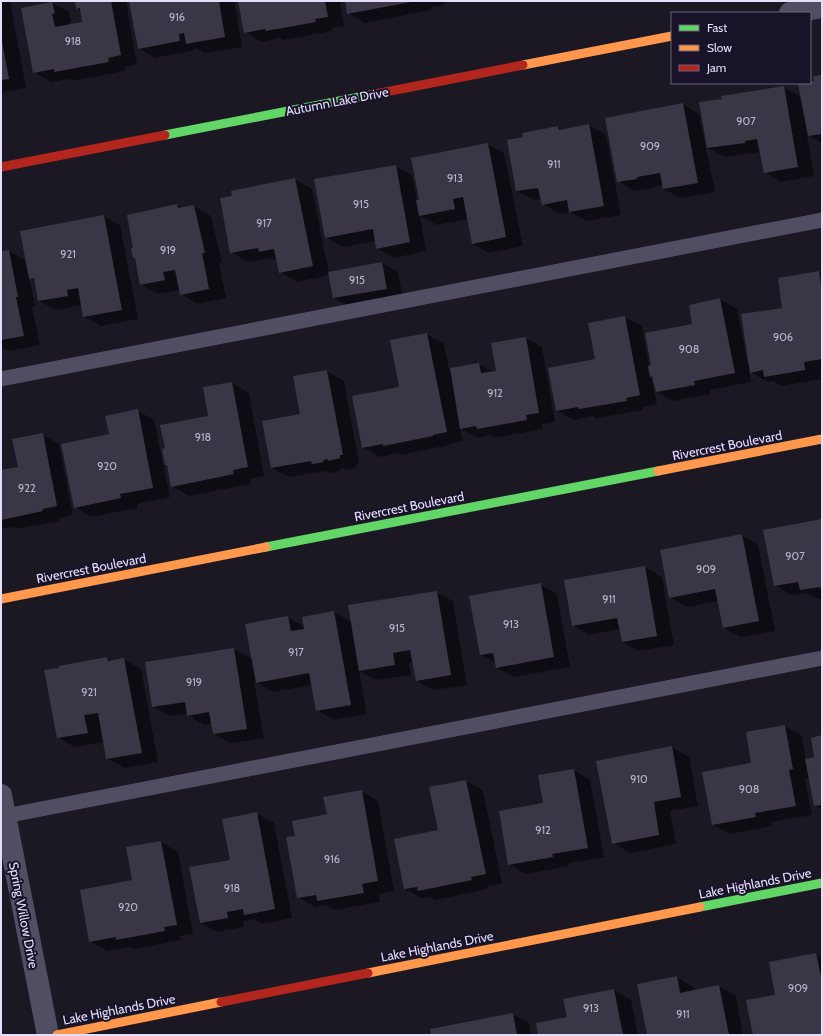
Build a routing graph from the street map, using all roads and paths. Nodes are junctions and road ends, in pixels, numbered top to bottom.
1 (822, 7) edge
2 (795, 12) edge
3 (671, 36) edge
4 (1, 167) edge
5 (822, 220) edge
6 (1, 378) edge
7 (822, 439) edge
8 (1, 599) edge
9 (822, 658) edge
10 (3, 806) edge
11 (822, 883) edge
12 (48, 1035) edge
13 (57, 1035) edge

1 - 2 street
3 - 4 street, Autumn Lake Drive
5 - 6 lane
7 - 8 street, Rivercrest Boulevard
9 - 10 lane
10 - 12 street, Spring Willow Drive
11 - 13 street, Lake Highlands Drive

